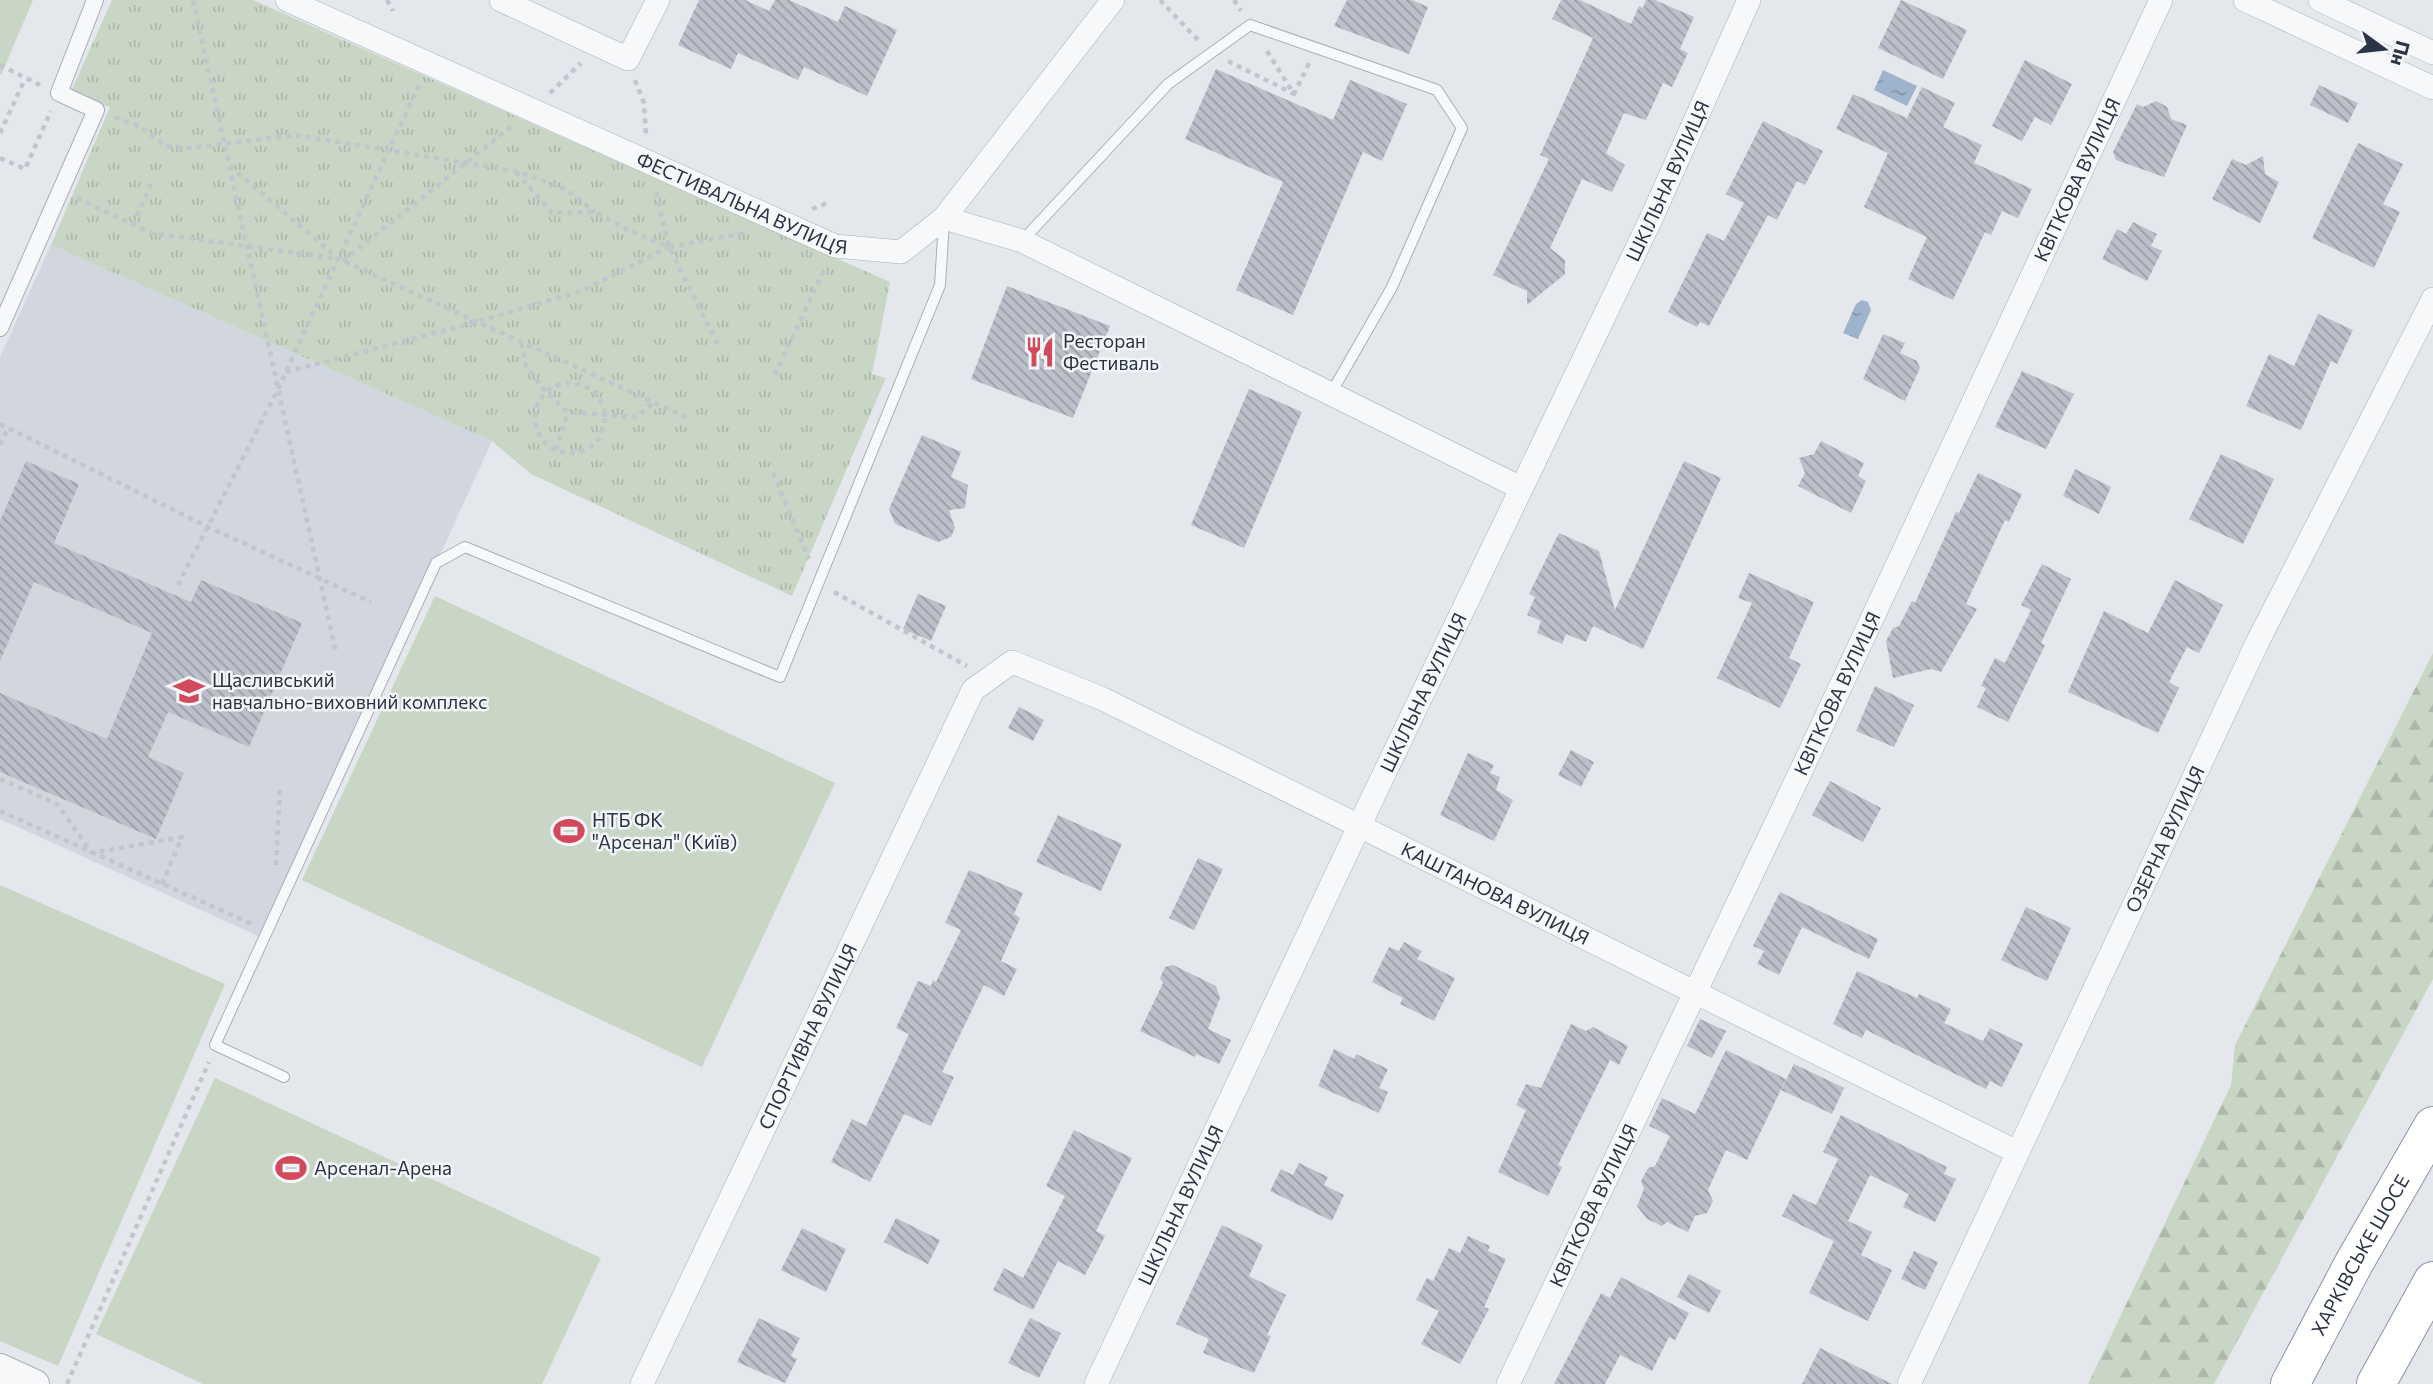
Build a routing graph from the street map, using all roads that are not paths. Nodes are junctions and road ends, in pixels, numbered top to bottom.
1 (95, 0) edge
2 (287, 0) edge
3 (502, 0) edge
4 (658, 0) edge
5 (1114, 0) edge
6 (1749, 0) edge
7 (2161, 0) edge
8 (2245, 0) edge
9 (2320, 0) edge
10 (2433, 52) edge
11 (2433, 88) edge
12 (944, 218) junction
13 (1022, 241) junction
14 (2433, 299) edge
15 (0, 328) edge
16 (1330, 395) junction
17 (1521, 488) junction
18 (981, 684) joint
19 (1359, 826) junction
20 (1693, 994) junction
21 (284, 1077) dead end
22 (2433, 1126) edge
23 (2017, 1152) junction
24 (2433, 1281) edge
25 (0, 1368) edge
26 (35, 1384) edge
27 (642, 1384) edge
28 (1096, 1384) edge
29 (1508, 1384) edge
30 (1909, 1384) edge
31 (2290, 1384) edge
32 (2376, 1384) edge

1 - 15 street
2 - 12 street, ФЕСТИВАЛЬНА ВУЛИЦЯ
3 - 4 street
5 - 12 street, ФЕСТИВАЛЬНА ВУЛИЦЯ
6 - 17 street, ШКІЛЬНА ВУЛИЦЯ
7 - 20 street, КВІТКОВА ВУЛИЦЯ
8 - 11 street
9 - 10 street
12 - 13 street
12 - 21 lane
13 - 16 street
13 - 16 lane
14 - 23 street, ОЗЕРНА ВУЛИЦЯ
16 - 17 street
17 - 19 street, ШКІЛЬНА ВУЛИЦЯ
18 - 19 street, КАШТАНОВА ВУЛИЦЯ
18 - 27 street, СПОРТИВНА ВУЛИЦЯ
19 - 20 street, КАШТАНОВА ВУЛИЦЯ
19 - 28 street, ШКІЛЬНА ВУЛИЦЯ
20 - 23 street, КАШТАНОВА ВУЛИЦЯ
20 - 29 street, КВІТКОВА ВУЛИЦЯ
22 - 31 highway, ХАРКІВСЬКЕ ШОСЕ
23 - 30 street, ОЗЕРНА ВУЛИЦЯ
24 - 32 highway
25 - 26 street

